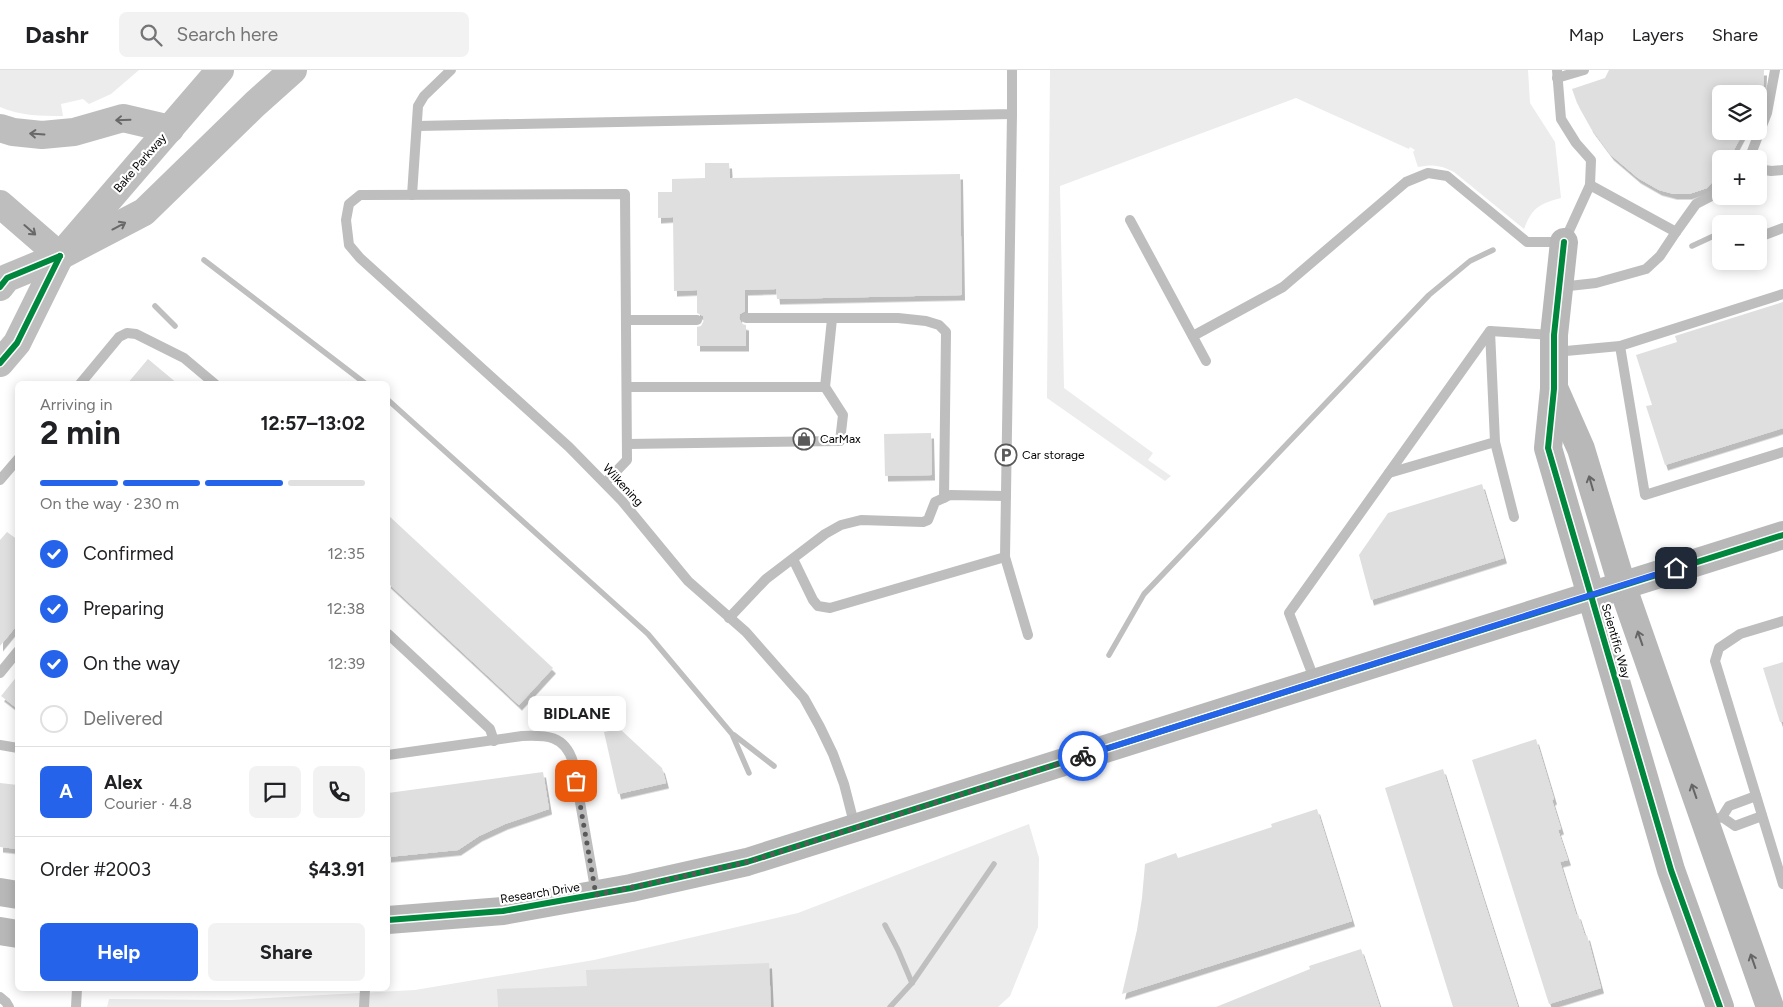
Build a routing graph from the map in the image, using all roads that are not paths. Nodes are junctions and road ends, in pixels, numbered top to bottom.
1 (220, 70) edge
2 (293, 70) edge
3 (451, 70) edge
4 (1012, 70) edge
5 (1584, 70) edge
6 (1775, 70) edge
7 (1557, 74) edge
8 (1012, 114) junction
9 (417, 126) junction
10 (0, 128) edge
11 (170, 129) junction
12 (1753, 150) edge
13 (1767, 170) edge
14 (1783, 170) edge
15 (1590, 185) junction
16 (412, 195) junction
17 (1712, 196) edge
18 (0, 204) edge
19 (1130, 220) dead end
20 (1783, 228) edge
21 (1676, 232) junction
22 (1767, 233) edge
23 (1564, 242) junction
24 (60, 256) junction
25 (0, 287) edge
26 (1559, 287) junction
27 (1783, 294) edge
28 (746, 318) dead end
29 (832, 319) junction
30 (626, 320) junction
31 (697, 320) dead end
32 (1490, 330) junction
33 (1193, 336) junction
34 (1554, 344) junction
35 (1620, 346) junction
36 (1206, 361) dead end
37 (0, 363) edge
38 (82, 381) edge
39 (211, 381) edge
40 (627, 387) junction
41 (825, 387) junction
42 (1554, 389) junction
43 (1495, 442) junction
44 (627, 444) junction
45 (1783, 452) edge
46 (15, 463) edge
47 (1389, 473) junction
48 (0, 480) edge
49 (605, 483) junction
50 (1006, 496) junction
51 (944, 498) junction
52 (1514, 517) dead end
53 (1783, 535) edge
54 (1005, 557) junction
55 (793, 559) junction
56 (1622, 585) junction
57 (1591, 595) junction
58 (729, 618) junction
59 (1783, 621) edge
60 (1028, 635) dead end
61 (390, 636) edge
62 (15, 654) edge
63 (0, 672) edge
64 (1315, 682) junction
65 (494, 741) junction
66 (0, 745) edge
67 (15, 748) edge
68 (390, 755) edge
69 (1756, 796) junction
70 (1762, 816) junction
71 (1714, 820) junction
72 (855, 828) junction
73 (1783, 884) edge
74 (0, 892) edge
75 (15, 894) edge
76 (596, 895) junction
77 (390, 920) edge
78 (0, 931) edge
79 (15, 934) edge
80 (78, 991) edge
81 (364, 991) edge
82 (0, 997) edge
83 (9, 1007) edge
84 (76, 1007) edge
85 (364, 1007) edge
86 (1720, 1007) edge
87 (1770, 1007) edge

1 - 11 main road, Bake Parkway
24 -> 2 main road
3 - 9 lane
4 - 8 lane
5 - 7 lane
6 - 12 lane
7 - 15 lane
8 - 9 lane
8 - 50 lane
9 - 16 lane
11 -> 10 main road
11 - 24 main road, Bake Parkway
13 - 14 lane
15 - 21 lane
15 - 23 lane
16 - 30 lane
16 - 49 lane, Wilkening
17 - 21 lane
18 -> 24 main road
19 - 33 lane
20 - 22 lane
21 - 26 lane
23 - 26 main road, Scientific Way
23 - 33 lane
24 - 25 main road, Bake Parkway
24 - 37 main road, Bake Parkway
26 - 34 main road, Scientific Way
27 - 35 lane
28 - 29 lane
29 - 41 lane
29 - 51 lane
30 - 31 lane
30 - 40 lane
32 - 34 lane
32 - 43 lane
32 - 47 lane
33 - 36 lane
34 - 35 lane
34 - 42 main road, Scientific Way
35 - 45 lane
38 - 39 lane
40 - 41 lane
40 - 44 lane
41 - 44 lane
56 -> 42 main road, Scientific Way
42 - 57 main road, Scientific Way
43 - 47 lane
43 - 52 lane
44 - 49 lane
46 - 48 lane
47 - 64 lane
49 - 58 lane, Wilkening
50 - 51 lane
50 - 54 lane
51 - 55 lane
53 - 56 main road, Research Drive
54 - 55 lane
54 - 60 lane
55 - 58 lane
56 - 57 main road, Research Drive
71 -> 56 main road, Scientific Way
57 - 64 main road, Research Drive
57 - 86 main road, Scientific Way
58 - 72 lane, Wilkening
59 - 69 lane
61 - 65 lane
62 - 63 lane
64 - 72 main road, Research Drive
65 - 68 lane
65 - 76 lane
66 - 67 lane
69 - 70 lane
69 - 71 lane
70 - 71 lane
70 - 73 lane
87 -> 71 main road, Scientific Way
72 - 76 main road, Research Drive
74 - 75 main road
76 - 77 main road, Research Drive
78 - 79 main road
80 - 84 lane
81 - 85 lane
82 - 83 lane

